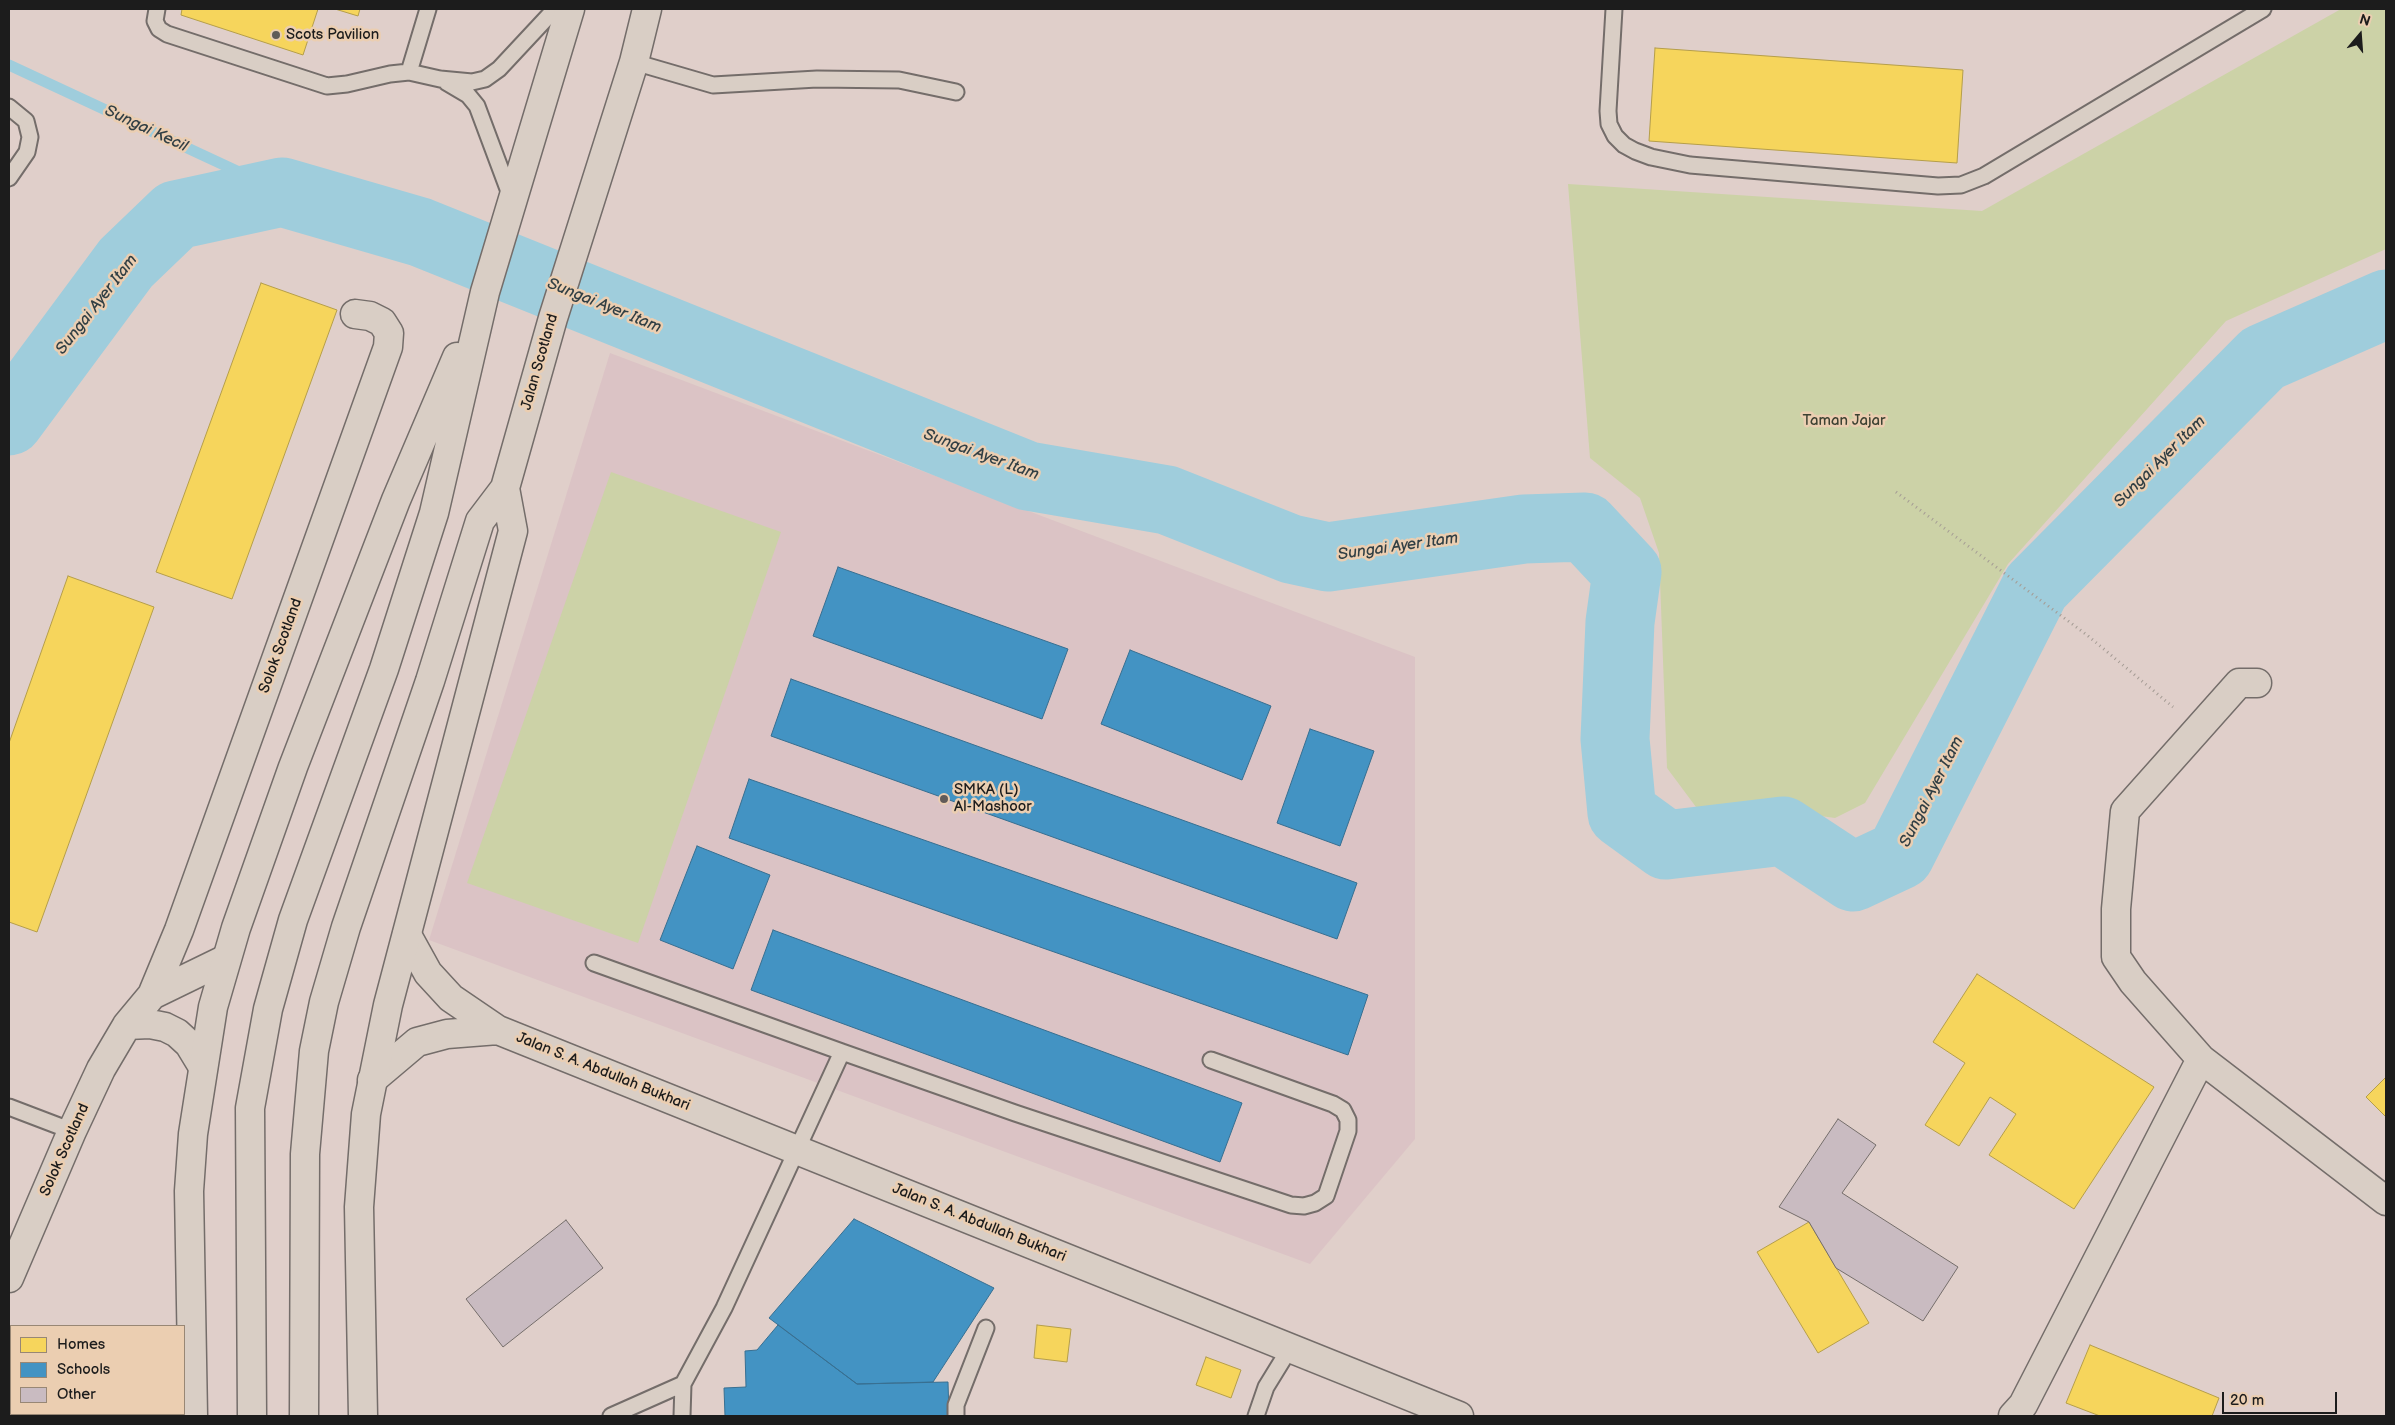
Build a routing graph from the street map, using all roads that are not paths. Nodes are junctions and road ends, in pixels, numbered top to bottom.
1 (157, 9) edge
2 (428, 9) edge
3 (555, 9) edge
4 (570, 9) edge
5 (647, 9) edge
6 (1614, 9) edge
7 (2264, 9) edge
8 (634, 62) junction
9 (409, 72) junction
10 (440, 79) junction
11 (956, 92) dead end
12 (9, 107) edge
13 (9, 178) edge
14 (510, 205) junction
15 (485, 292) junction
16 (355, 314) dead end
17 (505, 488) junction
18 (2256, 683) dead end
19 (407, 935) junction
20 (226, 958) junction
21 (594, 963) dead end
22 (152, 995) junction
23 (127, 1025) junction
24 (498, 1030) junction
25 (842, 1052) junction
26 (2201, 1058) junction
27 (1211, 1060) dead end
28 (203, 1067) junction
29 (372, 1080) junction
30 (9, 1107) edge
31 (72, 1131) junction
32 (798, 1150) junction
33 (2386, 1201) edge
34 (9, 1278) edge
35 (986, 1328) dead end
36 (1290, 1348) junction
37 (683, 1384) junction
38 (193, 1416) edge
39 (252, 1416) edge
40 (304, 1416) edge
41 (363, 1416) edge
42 (611, 1416) edge
43 (682, 1416) edge
44 (956, 1416) edge
45 (1256, 1416) edge
46 (1459, 1416) edge
47 (2013, 1416) edge

1 - 9 lane
2 - 9 lane
3 - 10 lane
4 - 14 main road
5 - 8 main road, Jalan Scotland
6 - 7 lane
8 - 11 lane
8 - 17 main road, Jalan Scotland
9 - 10 lane
10 - 14 lane
12 - 13 lane
14 - 15 main road
15 - 20 main road
15 - 39 main road
16 - 22 main road, Solok Scotland
17 - 19 main road
17 - 40 main road, Jalan Scotland
18 - 26 main road
19 - 24 main road, Jalan S. A. Abdullah Bukhari
19 - 29 main road
20 - 22 main road, Solok Scotland
20 - 28 main road
21 - 25 lane
22 - 23 main road, Solok Scotland
23 - 28 main road
23 - 31 main road, Solok Scotland
24 - 29 main road, Jalan S. A. Abdullah Bukhari
24 - 32 main road, Jalan S. A. Abdullah Bukhari
25 - 27 lane
25 - 32 lane
26 - 33 main road
26 - 47 main road
28 - 38 main road
29 - 41 main road
30 - 31 lane
31 - 34 main road, Solok Scotland
32 - 36 main road, Jalan S. A. Abdullah Bukhari
32 - 37 lane
35 - 44 lane
36 - 45 lane
36 - 46 main road, Jalan S. A. Abdullah Bukhari
37 - 42 lane
37 - 43 lane

